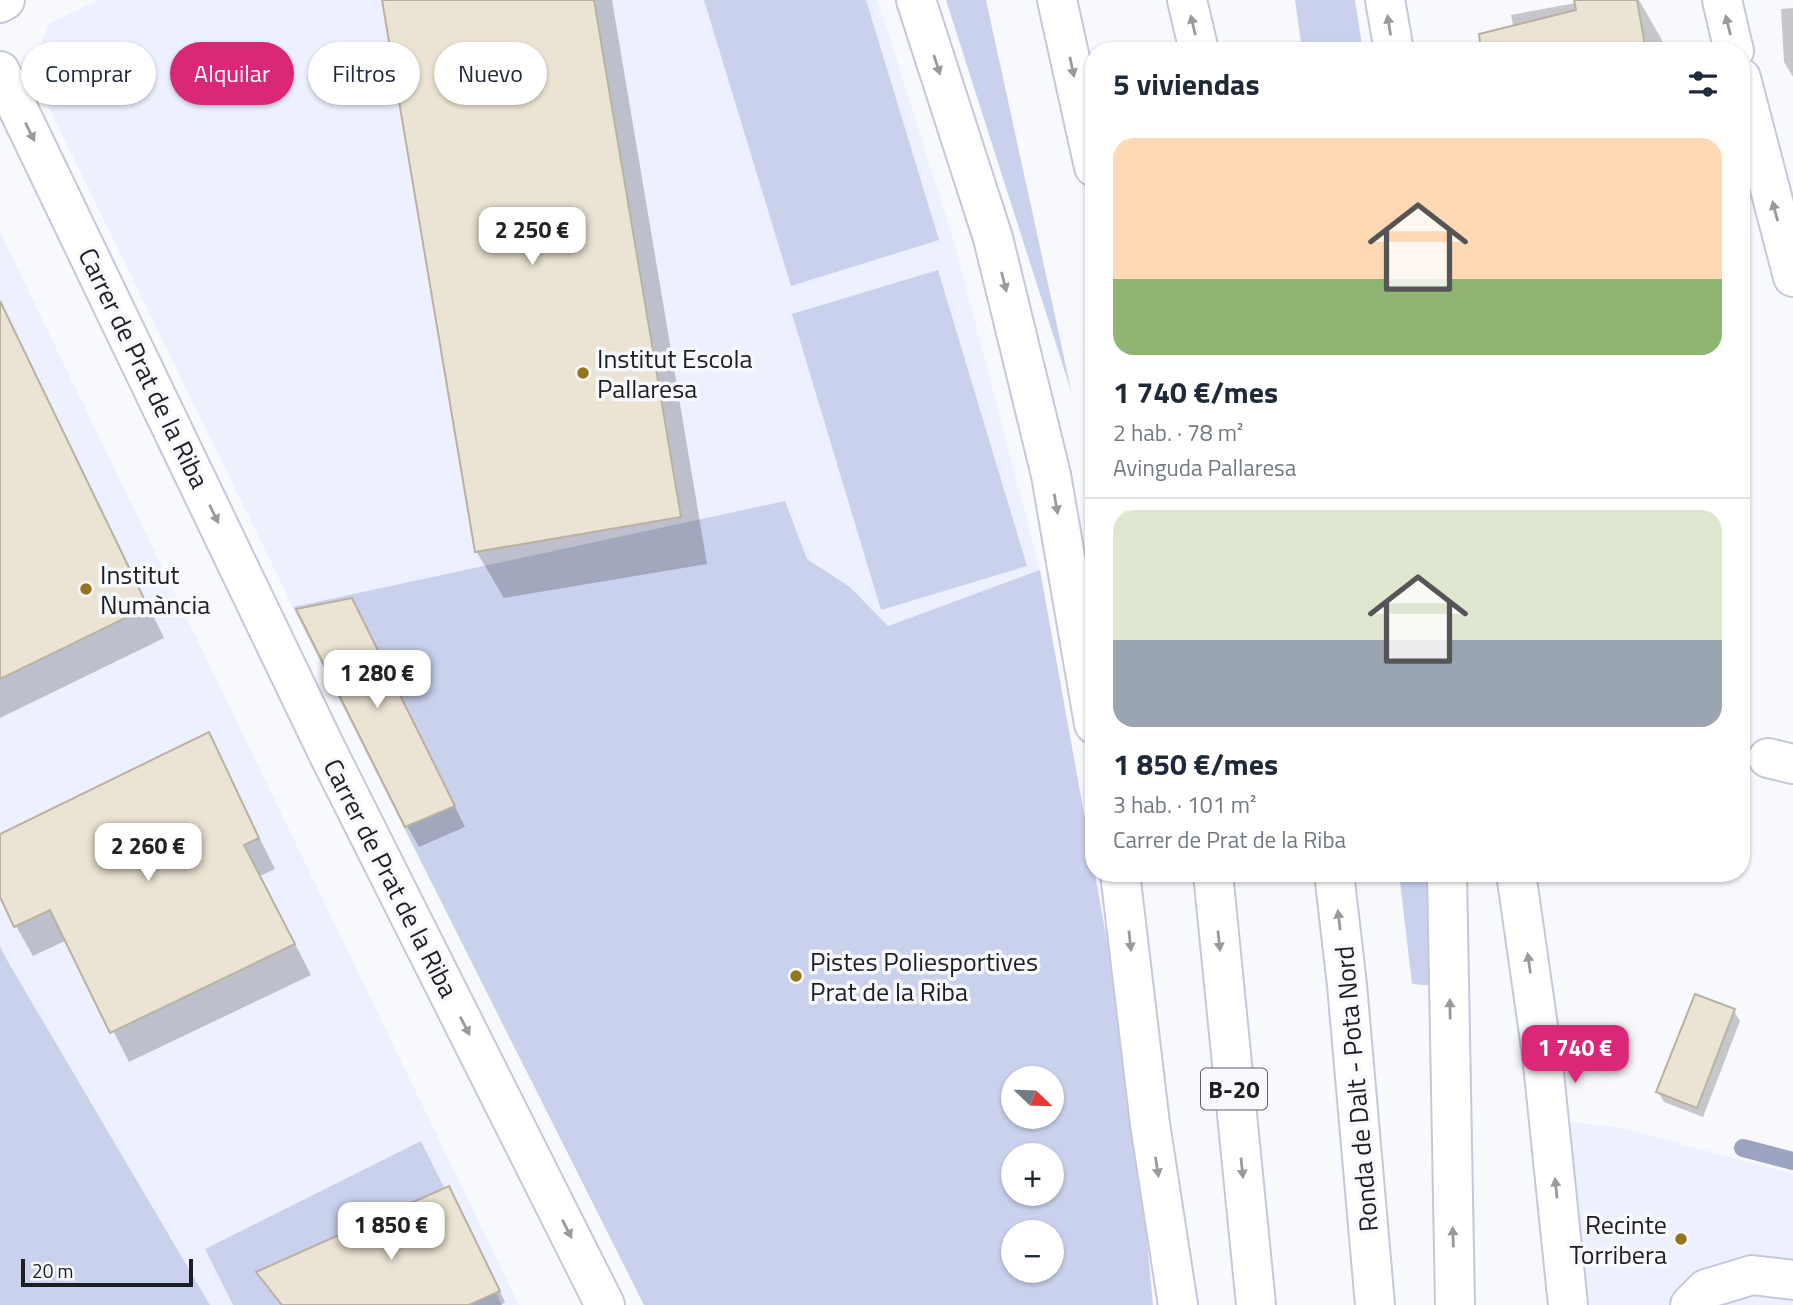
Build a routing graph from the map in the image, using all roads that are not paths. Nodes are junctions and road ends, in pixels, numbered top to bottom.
1 (5, 0) edge
2 (916, 0) edge
3 (1057, 0) edge
4 (1187, 0) edge
5 (1385, 0) edge
6 (1722, 0) edge
7 (0, 3) edge
8 (1197, 42) edge
9 (1392, 42) edge
10 (1732, 42) edge
11 (0, 71) edge
12 (1750, 112) edge
13 (1085, 126) edge
14 (1793, 277) edge
15 (1085, 672) edge
16 (1121, 882) edge
17 (1214, 882) edge
18 (1335, 882) edge
19 (1447, 882) edge
20 (1517, 882) edge
21 (1793, 1280) edge
22 (605, 1305) edge
23 (1178, 1305) edge
24 (1255, 1305) edge
25 (1375, 1305) edge
26 (1455, 1305) edge
27 (1569, 1305) edge
28 (1690, 1305) edge

1 - 7 main road
2 -> 15 main road
3 -> 13 main road
8 -> 4 main road
9 -> 5 main road
10 -> 6 main road
11 -> 22 main road, Carrer de Prat de la Riba
14 -> 12 main road
16 -> 23 main road
17 -> 24 main road, B-20
25 -> 18 main road, Ronda de Dalt - Pota Nord
26 -> 19 main road
27 -> 20 main road
21 - 28 main road

